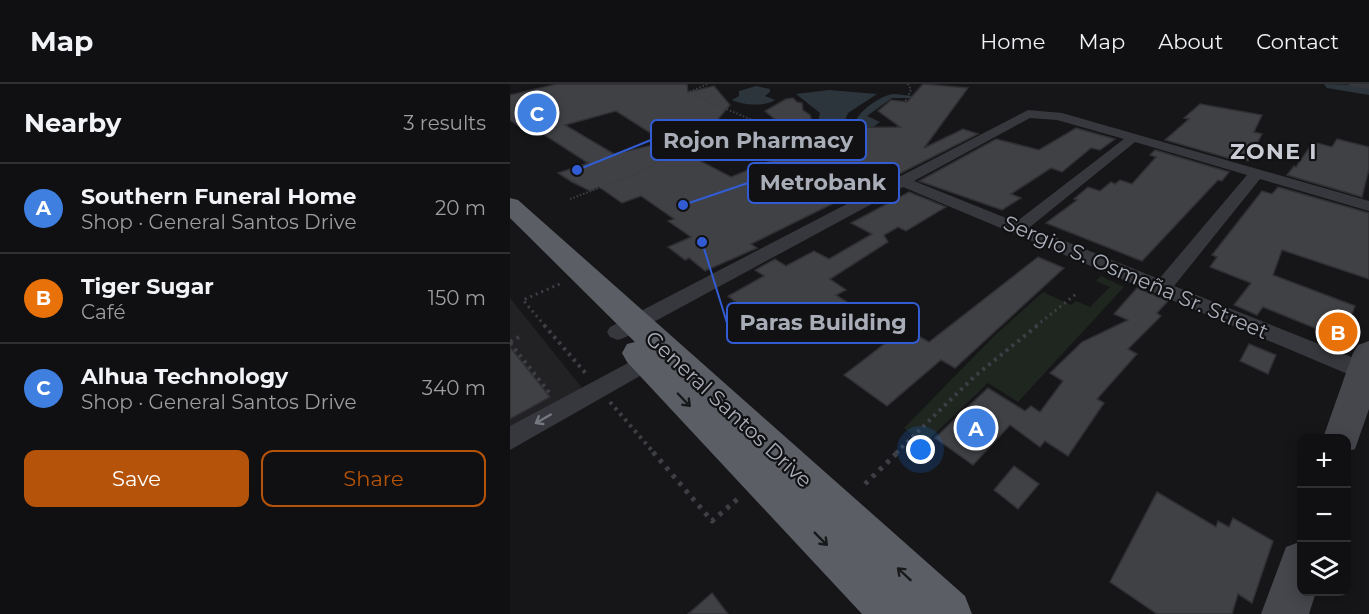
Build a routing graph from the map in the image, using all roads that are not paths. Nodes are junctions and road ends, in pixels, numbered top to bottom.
1 (1354, 84) edge
2 (1369, 86) edge
3 (1133, 138) junction
4 (1256, 174) junction
5 (902, 181) junction
6 (510, 205) edge
7 (1369, 206) edge
8 (510, 225) edge
9 (1018, 228) junction
10 (1162, 288) junction
11 (627, 327) junction
12 (656, 356) junction
13 (1367, 366) edge
14 (1342, 434) edge
15 (510, 439) edge
16 (1297, 578) edge
17 (897, 614) edge
18 (947, 614) edge
19 (1285, 614) edge

1 - 2 street
3 - 4 street
3 - 5 street
3 - 9 street
4 - 7 street
4 - 10 street
5 - 9 street, Sergio S. Osmeña Sr. Street
5 - 11 street
6 - 11 highway, General Santos Drive
8 - 11 highway, General Santos Drive
9 - 10 street, Sergio S. Osmeña Sr. Street
10 - 13 street, Sergio S. Osmeña Sr. Street
11 - 12 highway, General Santos Drive
12 -> 15 street
12 -> 17 highway, General Santos Drive
18 -> 12 highway, General Santos Drive
13 - 14 main road
16 - 19 main road

